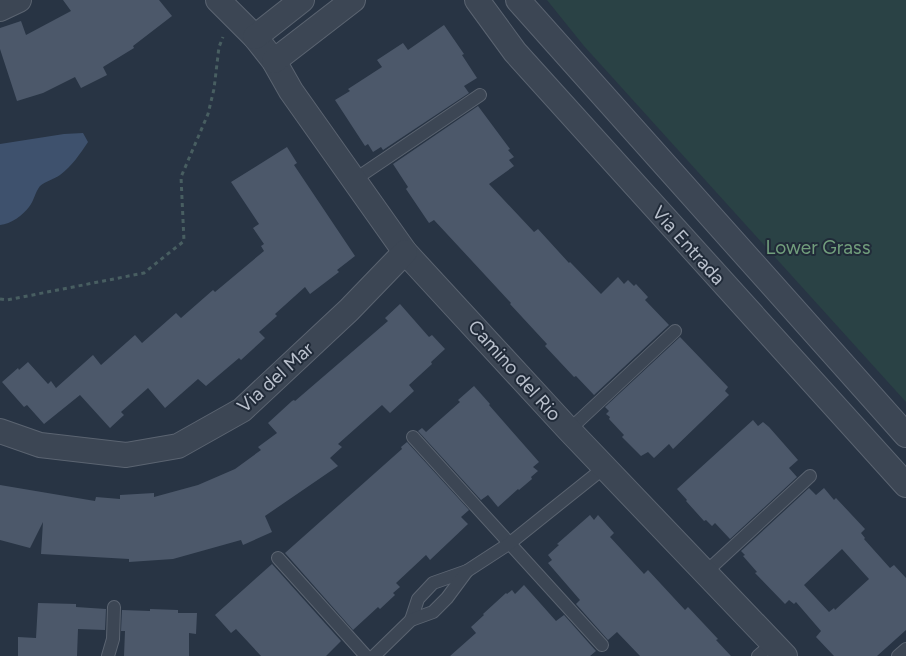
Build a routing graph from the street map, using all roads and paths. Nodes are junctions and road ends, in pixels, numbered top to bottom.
1 (19, 0) edge
2 (302, 0) edge
3 (353, 0) edge
4 (477, 0) edge
5 (518, 0) edge
6 (226, 8) edge
7 (0, 9) edge
8 (254, 37) junction
9 (274, 61) junction
10 (480, 95) dead end
11 (354, 180) junction
12 (405, 252) junction
13 (0, 299) edge
14 (675, 331) dead end
15 (569, 430) junction
16 (0, 431) edge
17 (906, 435) edge
18 (413, 437) dead end
19 (605, 467) junction
20 (810, 476) dead end
21 (906, 485) edge
22 (510, 543) junction
23 (278, 558) dead end
24 (466, 571) junction
25 (706, 572) junction
26 (114, 607) dead end
27 (411, 620) junction
28 (602, 645) dead end
29 (906, 649) edge
30 (772, 652) edge
31 (108, 656) edge
32 (366, 656) edge
33 (374, 656) edge
34 (898, 656) edge

1 - 7 street
2 - 8 street
3 - 9 street
4 - 21 street, Via Entrada
5 - 17 street, Via Entrada
6 - 8 street, Camino del Rio
6 - 13 path
8 - 9 street, Camino del Rio
9 - 11 street, Camino del Rio
10 - 11 lane
11 - 12 street, Camino del Rio
12 - 15 street, Camino del Rio
12 - 16 street, Via del Mar
14 - 15 lane
15 - 19 street, Camino del Rio
18 - 22 lane
19 - 22 lane
19 - 25 street, Camino del Rio
20 - 25 lane
22 - 24 lane
22 - 28 lane
23 - 32 lane
24 - 27 lane
24 - 27 lane
25 - 30 street, Camino del Rio
26 - 31 lane
27 - 33 lane
29 - 34 lane

